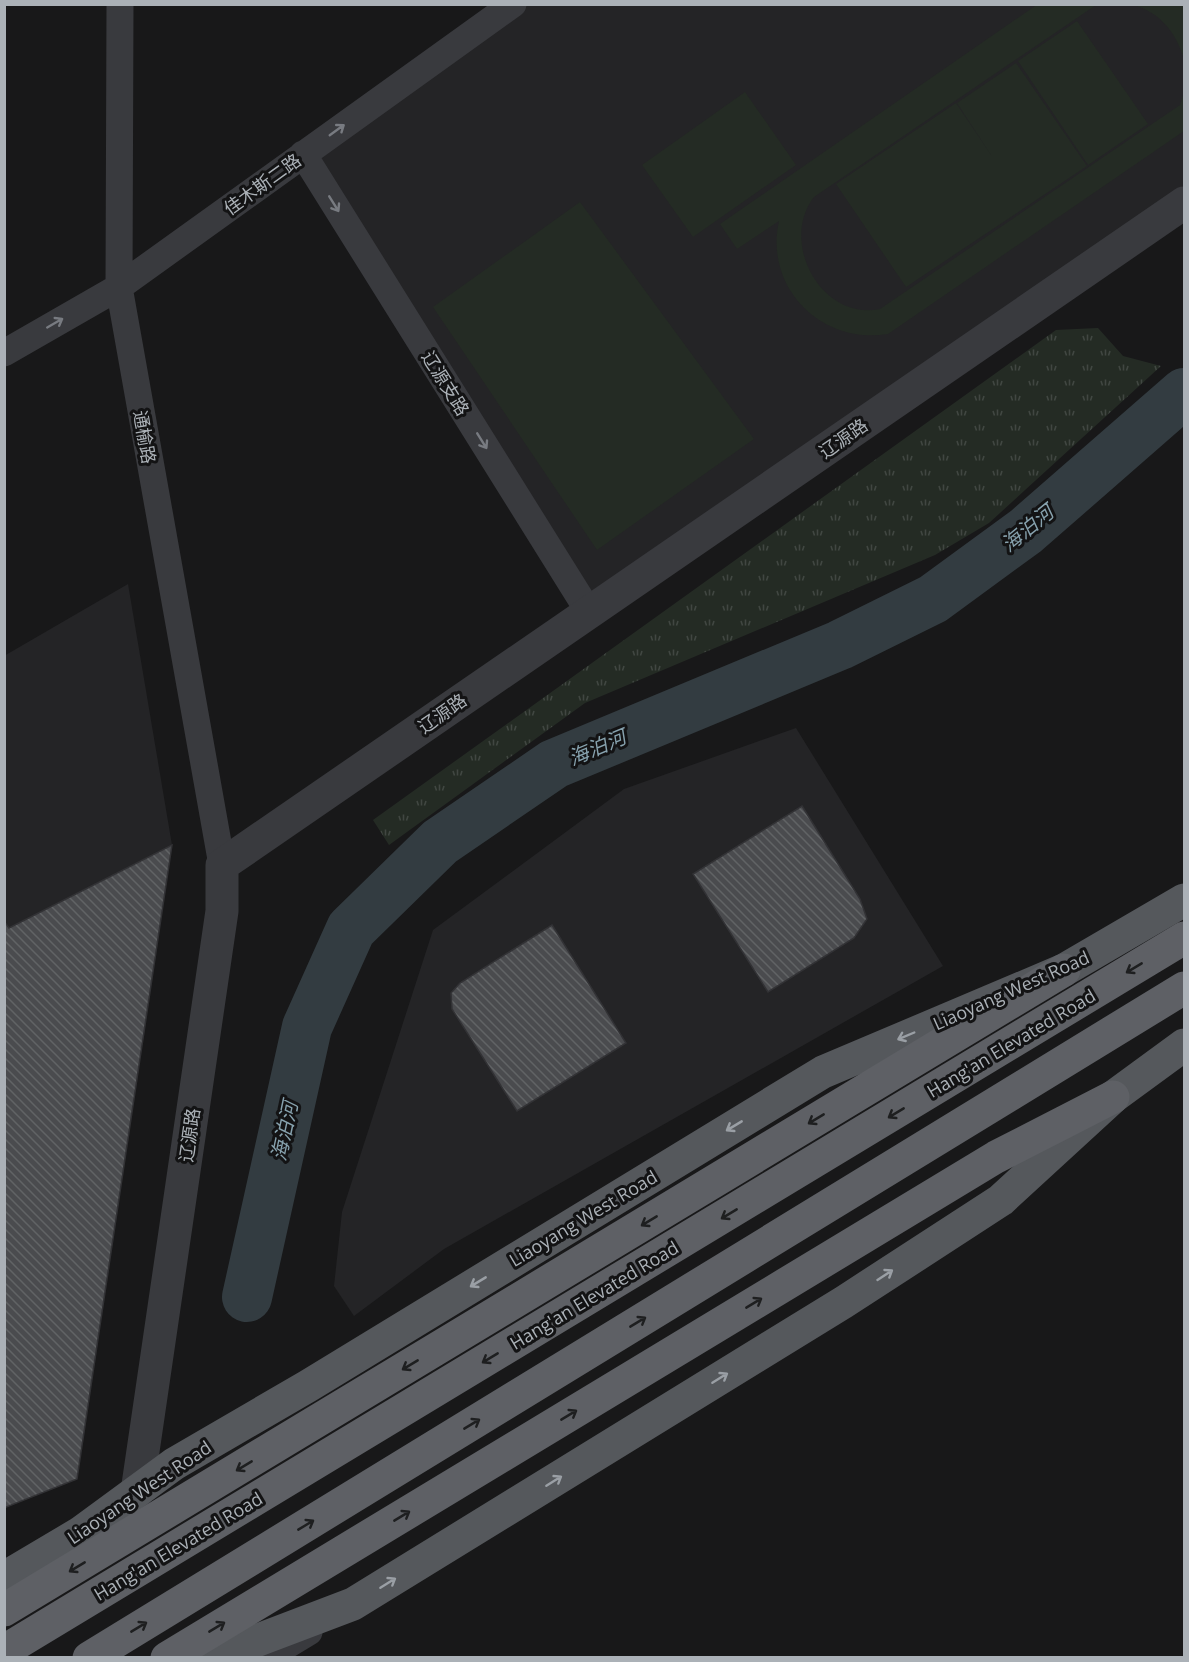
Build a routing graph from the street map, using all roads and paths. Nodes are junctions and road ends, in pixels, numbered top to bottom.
1 (120, 4) edge
2 (513, 4) edge
3 (303, 154) junction
4 (1185, 202) edge
5 (119, 287) junction
6 (4, 353) edge
7 (589, 612) junction
8 (222, 865) junction
9 (1185, 900) edge
10 (1185, 938) edge
11 (1064, 970) junction
12 (1185, 988) edge
13 (1185, 1045) edge
14 (1113, 1097) junction
15 (137, 1492) junction
16 (4, 1578) edge
17 (353, 1604) junction
18 (4, 1610) edge
19 (4, 1651) edge
20 (214, 1655) edge
21 (89, 1658) edge
22 (167, 1658) edge
23 (266, 1658) edge

1 - 5 street, 通榆路
3 -> 2 street, 佳木斯二路
3 - 5 street, 佳木斯二路
3 -> 7 street, 辽源支路
4 - 7 street, 辽源路
6 -> 5 street, 佳木斯二路
5 - 8 street, 通榆路
7 - 8 street, 辽源路
8 - 15 street, 辽源路
9 - 11 main road, Liaoyang West Road
10 -> 19 highway, Hang'an Elevated Road
11 -> 15 main road, Liaoyang West Road
11 -> 18 highway
21 -> 12 highway
13 - 14 main road
17 -> 14 main road
22 -> 14 highway
15 - 16 main road, Liaoyang West Road
17 - 20 main road
17 - 23 street

